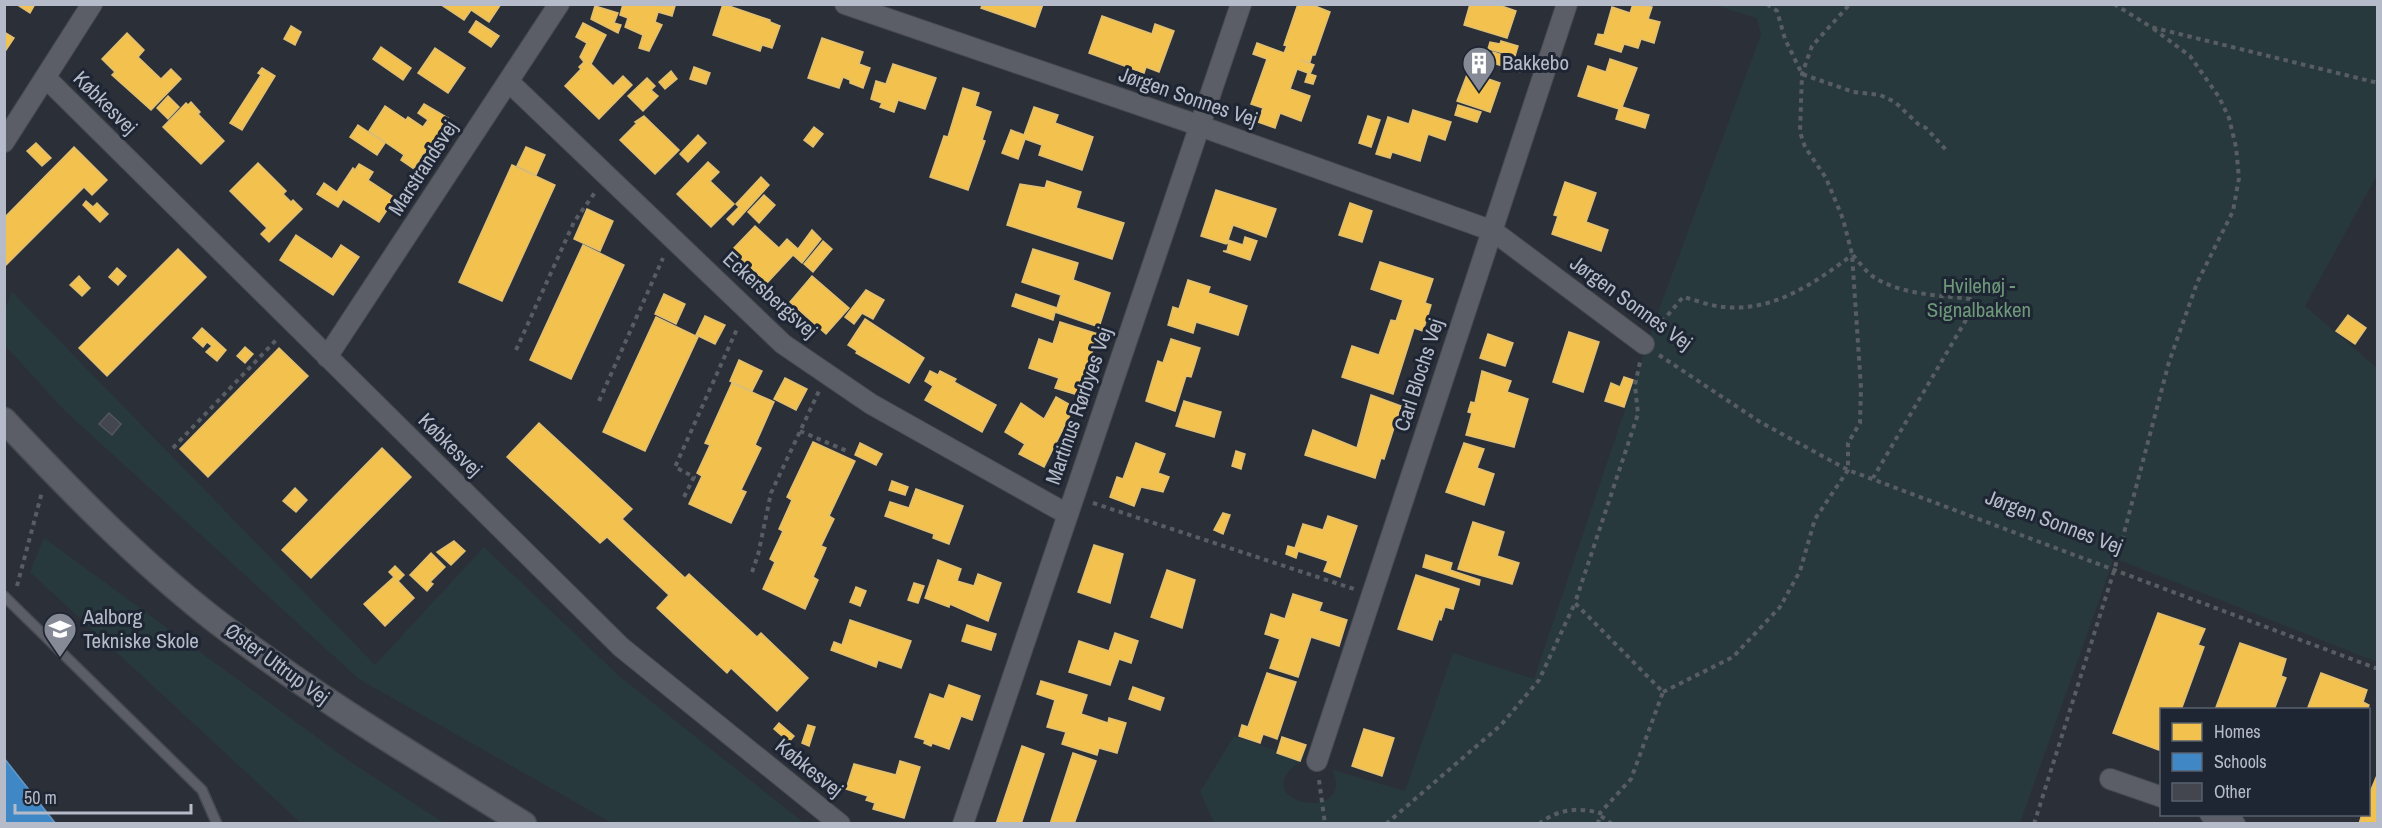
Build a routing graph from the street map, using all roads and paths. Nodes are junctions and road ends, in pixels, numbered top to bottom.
1 (92, 4) edge
2 (559, 4) edge
3 (845, 4) edge
4 (1241, 4) edge
5 (1567, 4) edge
6 (1767, 4) edge
7 (1850, 4) edge
8 (2114, 4) edge
9 (2151, 27) junction
10 (1802, 74) junction
11 (46, 78) junction
12 (509, 82) junction
13 (2378, 83) edge
14 (1199, 126) junction
15 (4, 142) edge
16 (1948, 152) dead end
17 (608, 177) junction
18 (1493, 231) junction
19 (672, 238) junction
20 (1852, 254) junction
21 (746, 309) junction
22 (276, 340) dead end
23 (1644, 344) junction
24 (516, 350) dead end
25 (327, 357) junction
26 (827, 374) junction
27 (1635, 385) dead end
28 (599, 401) dead end
29 (4, 420) edge
30 (800, 431) junction
31 (173, 448) dead end
32 (847, 450) dead end
33 (48, 467) junction
34 (1848, 470) junction
35 (1873, 478) junction
36 (684, 497) dead end
37 (1070, 505) junction
38 (2114, 571) junction
39 (752, 572) dead end
40 (1371, 595) junction
41 (4, 596) edge
42 (1575, 603) junction
43 (12, 604) junction
44 (2378, 669) edge
45 (1663, 692) junction
46 (1317, 761) joint
47 (2110, 778) dead end
48 (2160, 796) edge
49 (1601, 814) junction
50 (2215, 816) edge
51 (217, 824) edge
52 (524, 824) edge
53 (840, 824) edge
54 (963, 824) edge
55 (1325, 824) edge
56 (1386, 824) edge
57 (1539, 824) edge
58 (1598, 824) edge
59 (1612, 824) edge
60 (2034, 824) edge
61 (2235, 824) edge

1 - 11 street
2 - 12 street, Marstrandsvej
3 - 14 street, Jørgen Sonnes Vej
4 - 14 street, Martinus Rørbyes Vej
5 - 18 street, Carl Blochs Vej
6 - 10 path
7 - 10 path
8 - 9 path
9 - 13 path
9 - 38 path
10 - 16 path
10 - 20 path
11 - 15 street
11 - 25 street, Købkesvej
12 - 17 street, Eckersbergsvej
12 - 25 street, Marstrandsvej
14 - 18 street, Jørgen Sonnes Vej
14 - 37 street, Martinus Rørbyes Vej
17 - 19 street, Eckersbergsvej
17 - 24 path
18 - 23 street, Jørgen Sonnes Vej
18 - 40 street, Carl Blochs Vej
19 - 21 street, Eckersbergsvej
19 - 28 path
20 - 23 path
20 - 34 path
20 - 35 path
21 - 26 street, Eckersbergsvej
21 - 36 path
22 - 31 path
23 - 34 path, Jørgen Sonnes Vej
25 - 53 street, Købkesvej
26 - 30 path
26 - 37 street, Eckersbergsvej
27 - 42 path
29 - 33 street, Øster Uttrup Vej
30 - 32 path
30 - 39 path
33 - 43 path
33 - 52 street, Øster Uttrup Vej
34 - 35 path, Jørgen Sonnes Vej
34 - 45 path
35 - 38 path, Jørgen Sonnes Vej
37 - 40 path
37 - 54 street, Martinus Rørbyes Vej
38 - 44 path, Jørgen Sonnes Vej
38 - 60 path
40 - 46 street, Carl Blochs Vej
41 - 43 lane
42 - 45 path
42 - 56 path
43 - 51 lane
45 - 49 path
46 - 55 path
47 - 48 street
49 - 57 path
49 - 58 path
49 - 59 path
50 - 61 street

